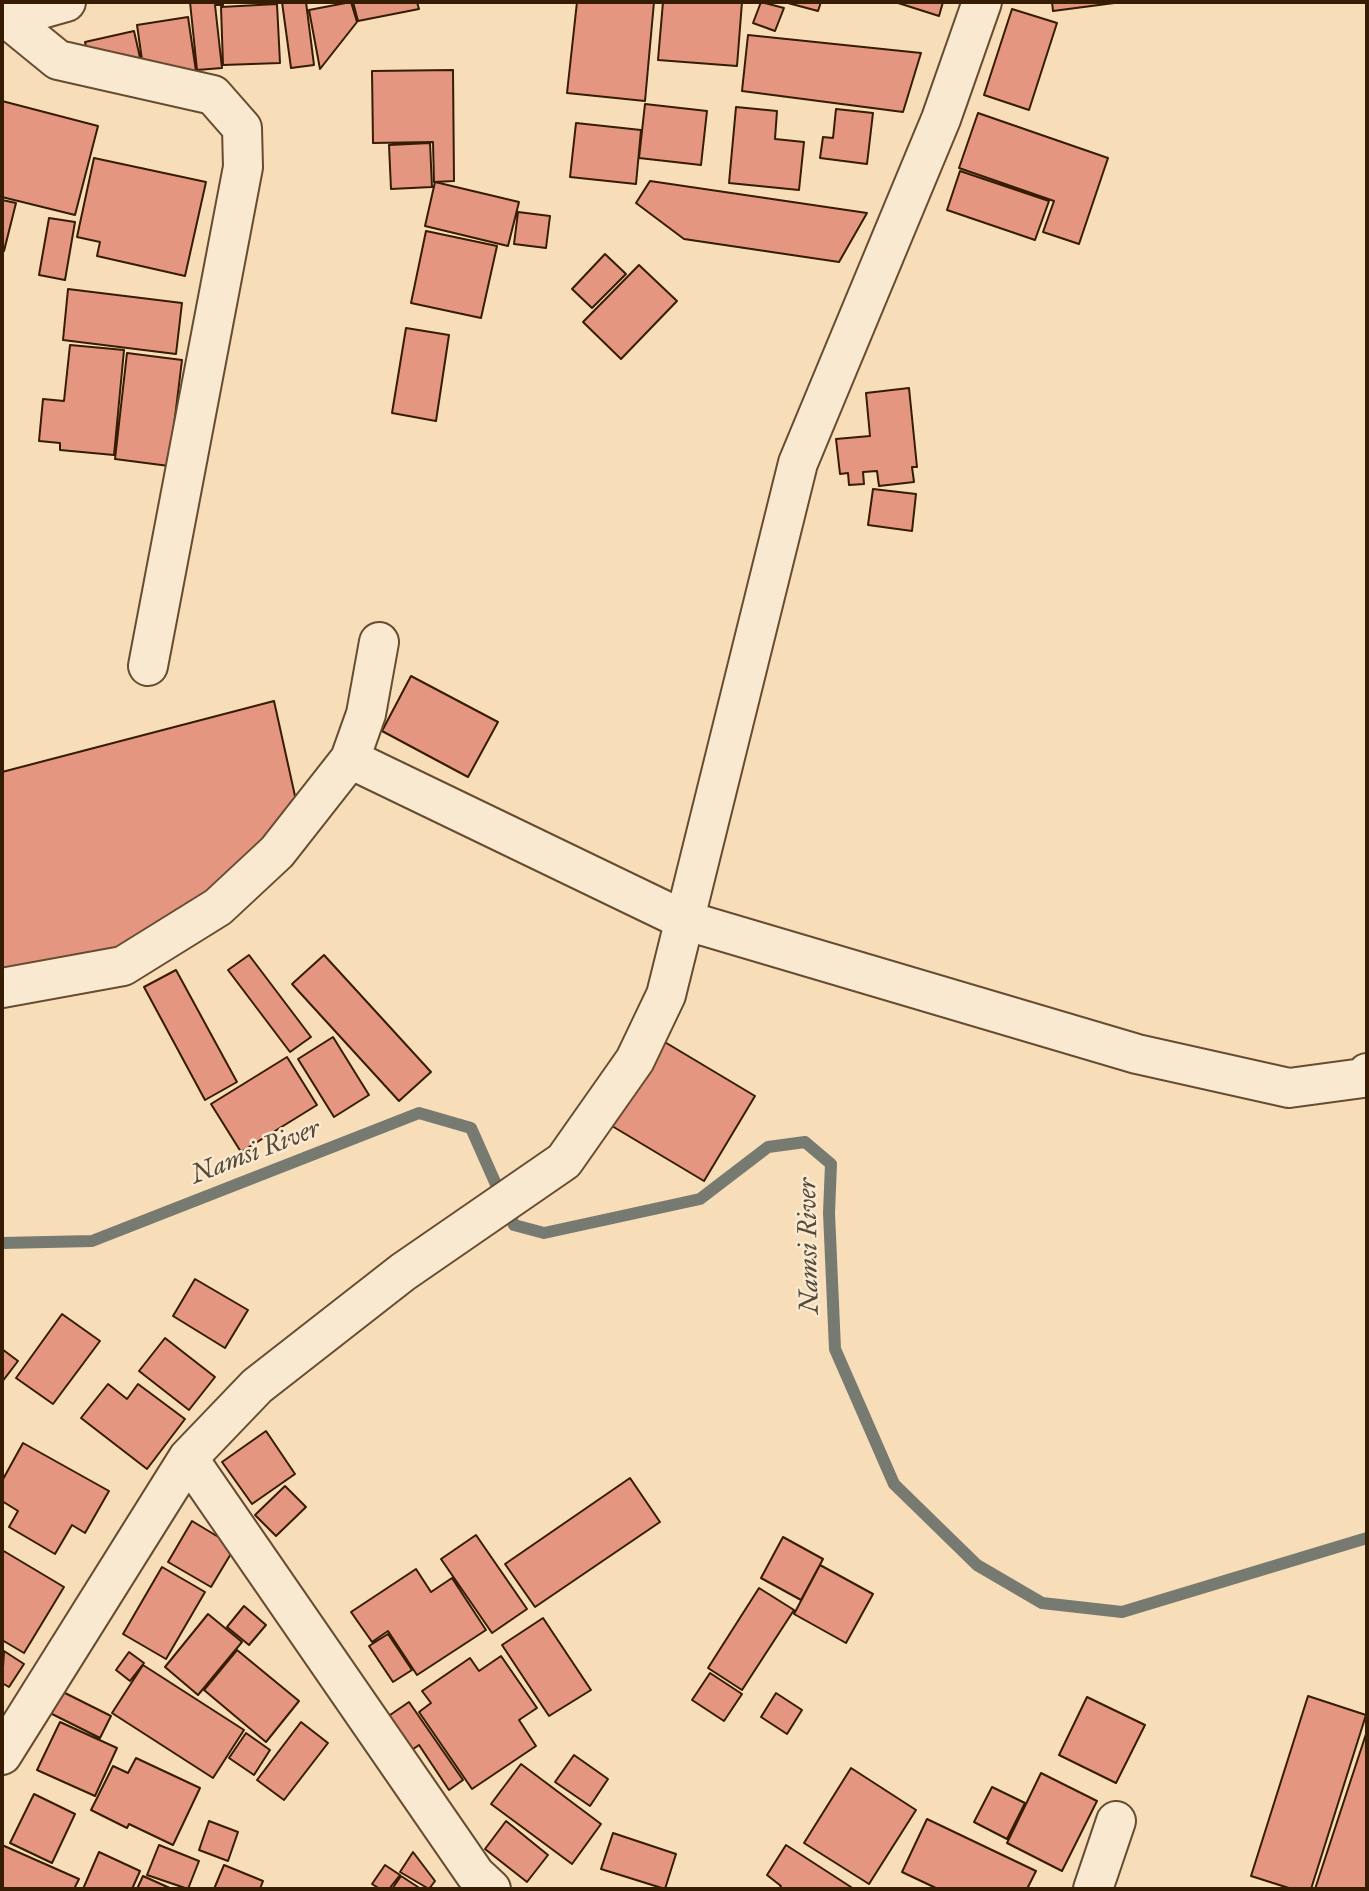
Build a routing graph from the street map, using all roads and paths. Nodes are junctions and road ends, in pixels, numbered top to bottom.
1 (66, 2) edge
2 (982, 2) edge
3 (5, 20) edge
4 (379, 642) dead end
5 (148, 666) dead end
6 (350, 759) junction
7 (684, 920) junction
8 (2, 988) edge
9 (1367, 1073) edge
10 (188, 1458) junction
11 (2, 1755) edge
12 (1116, 1821) dead end
13 (491, 1889) edge
14 (1093, 1889) edge

1 - 3 street
2 - 7 street
3 - 5 street
4 - 6 street
6 - 7 street
6 - 8 street
7 - 9 street
7 - 10 street
10 - 11 street
10 - 13 street
12 - 14 street

